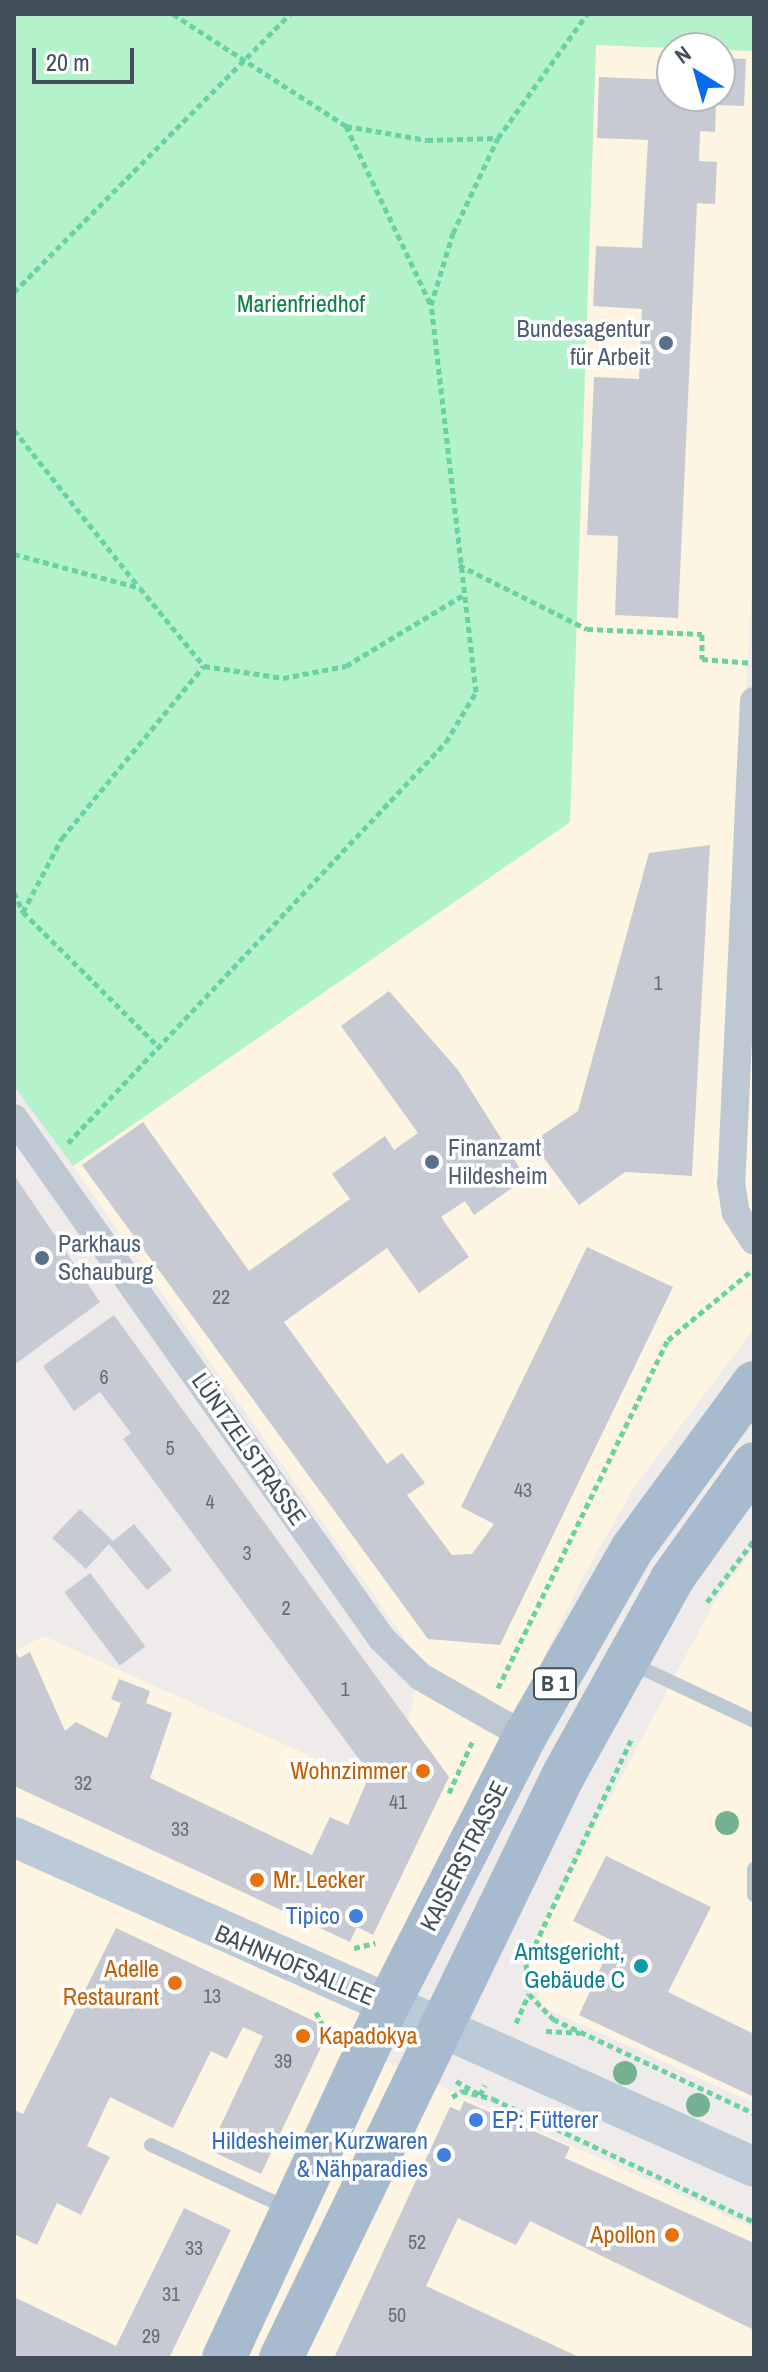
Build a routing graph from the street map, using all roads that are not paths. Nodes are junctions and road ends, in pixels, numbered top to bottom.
1 (754, 701) edge
2 (14, 1118) edge
3 (754, 1241) edge
4 (754, 1383) edge
5 (754, 1464) edge
6 (627, 1661) junction
7 (754, 1721) edge
8 (525, 1736) junction
9 (14, 1837) edge
10 (754, 1869) edge
11 (754, 1895) edge
12 (388, 2005) junction
13 (441, 2026) junction
14 (151, 2145) dead end
15 (754, 2167) edge
16 (293, 2211) junction
17 (224, 2358) edge
18 (281, 2358) edge

1 - 3 street
2 - 8 street, LÜNTZELSTRASSE
4 - 8 main road, KAISERSTRASSE / B 1
5 - 6 main road, B 1
6 - 7 lane
6 - 13 main road, B 1
8 - 12 main road, KAISERSTRASSE / B 1
9 - 12 street, BAHNHOFSALLEE
10 - 11 lane
12 - 13 street, BAHNHOFSALLEE
12 - 16 main road, KAISERSTRASSE / B 1
13 - 15 street, BAHNHOFSALLEE
13 - 18 main road, B 1
14 - 16 lane
16 - 17 main road, KAISERSTRASSE / B 1

